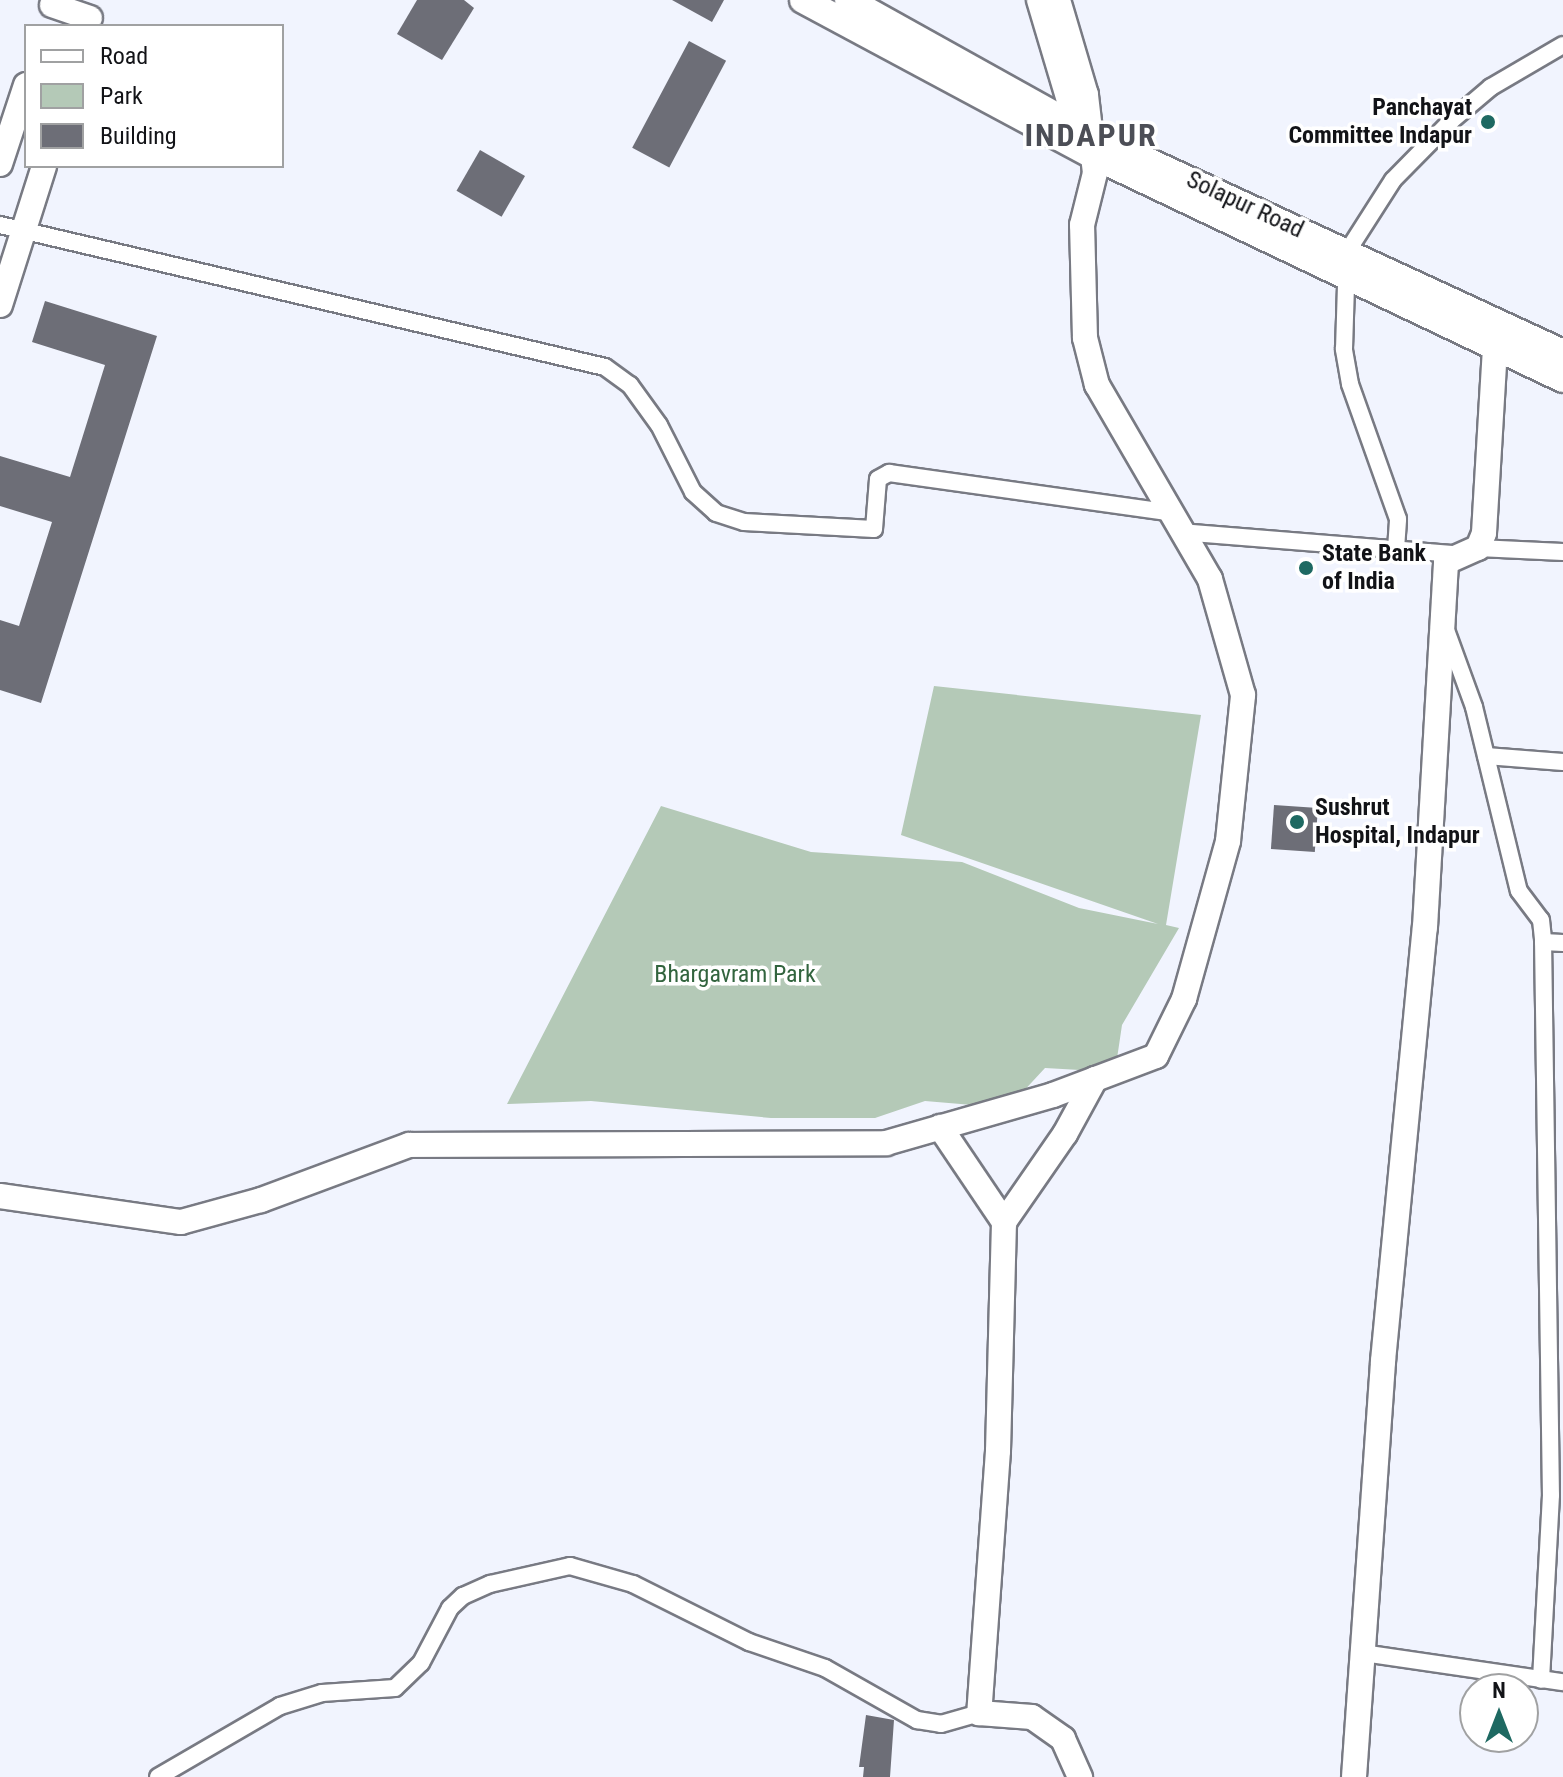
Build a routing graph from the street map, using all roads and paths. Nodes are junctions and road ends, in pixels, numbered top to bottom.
1 (803, 0) edge
2 (848, 0) edge
3 (1039, 0) edge
4 (1058, 0) edge
5 (51, 10) edge
6 (91, 15) edge
7 (1563, 45) edge
8 (24, 91) edge
9 (1085, 141) junction
10 (0, 164) edge
11 (43, 168) edge
12 (12, 228) edge
13 (1345, 261) junction
14 (0, 305) edge
15 (1495, 346) junction
16 (1562, 370) edge
17 (1174, 522) junction
18 (1396, 549) junction
19 (1466, 551) junction
20 (1563, 552) edge
21 (1444, 624) junction
22 (1486, 756) junction
23 (1563, 762) edge
24 (1543, 942) junction
25 (1563, 943) edge
26 (1095, 1079) junction
27 (940, 1127) junction
28 (1555, 1195) edge
29 (0, 1196) edge
30 (1004, 1222) junction
31 (1363, 1653) junction
32 (1541, 1680) junction
33 (1563, 1682) edge
34 (979, 1713) junction
35 (158, 1777) edge
36 (1080, 1777) edge
37 (1354, 1777) edge

1 - 9 main road
2 - 9 main road, Solapur Road
3 - 9 street
4 - 9 street
5 - 6 street
7 - 13 street
8 - 10 street
9 - 13 main road, Solapur Road
9 - 17 street
11 - 12 street
12 - 14 street
12 - 17 street
13 - 15 main road
13 - 16 main road, Solapur Road
13 - 18 street
15 - 16 main road
15 - 19 street
17 - 18 street
17 - 26 street
18 - 19 street
19 - 20 street
19 - 21 street
21 - 22 street
21 - 31 street
22 - 23 street
22 - 24 street
24 - 25 street
24 - 28 street
26 - 27 street
26 - 30 street
27 - 29 street
27 - 30 street
28 - 32 street
30 - 34 street
31 - 32 street
31 - 37 street
32 - 33 street
34 - 35 street
34 - 36 street

